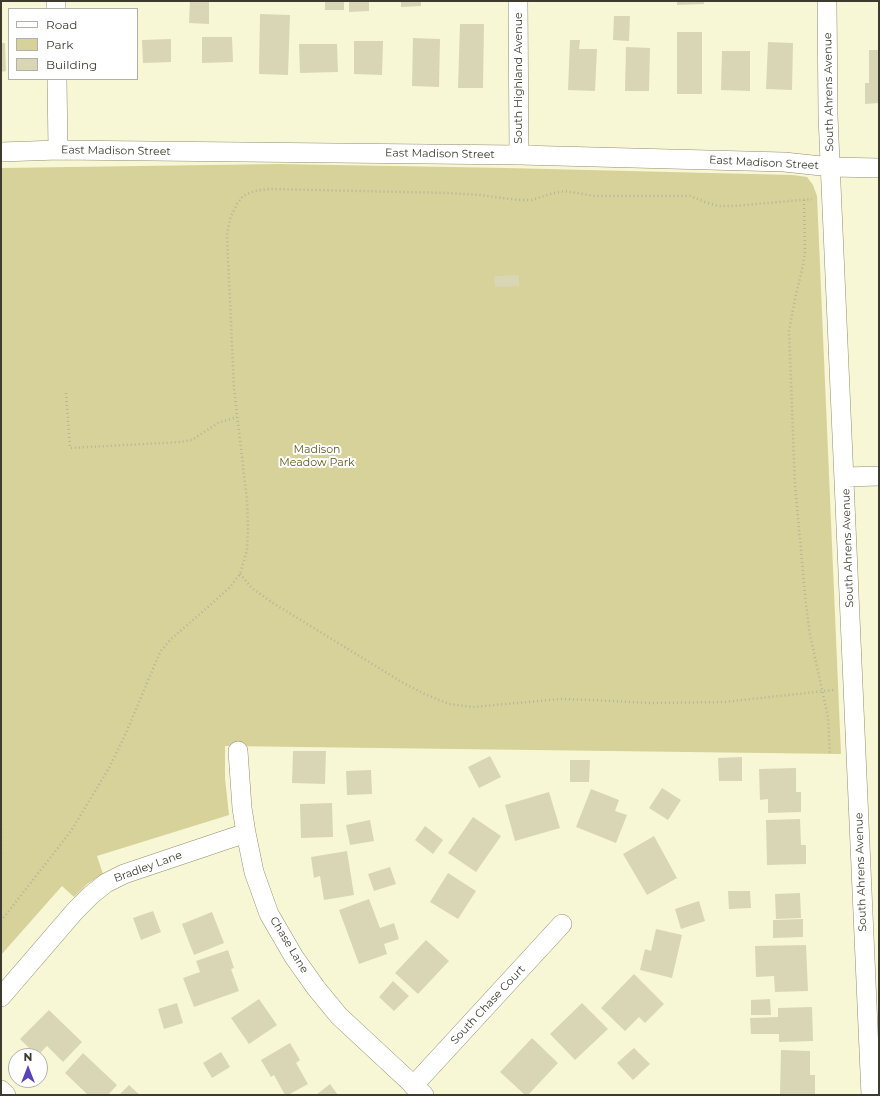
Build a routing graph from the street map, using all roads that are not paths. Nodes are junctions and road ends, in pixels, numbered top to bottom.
1 (518, 1) edge
2 (827, 1) edge
3 (57, 80) edge
4 (58, 150) junction
5 (1, 152) edge
6 (519, 155) junction
7 (831, 167) junction
8 (879, 168) edge
9 (879, 476) edge
10 (845, 477) junction
11 (238, 751) dead end
12 (246, 833) junction
13 (562, 924) dead end
14 (1, 996) edge
15 (1, 1090) edge
16 (419, 1090) edge
17 (6, 1095) edge
18 (871, 1095) edge

1 - 6 street, South Highland Avenue
2 - 7 street, South Ahrens Avenue
3 - 4 street
4 - 5 street, East Madison Street
4 - 6 street, East Madison Street
6 - 7 street, East Madison Street
7 - 8 street, East Madison Street
7 - 10 street, South Ahrens Avenue
9 - 10 street
10 - 18 street, South Ahrens Avenue
11 - 12 street, Chase Lane
12 - 14 street, Bradley Lane
12 - 16 street, Chase Lane
13 - 16 street, South Chase Court
15 - 17 street

